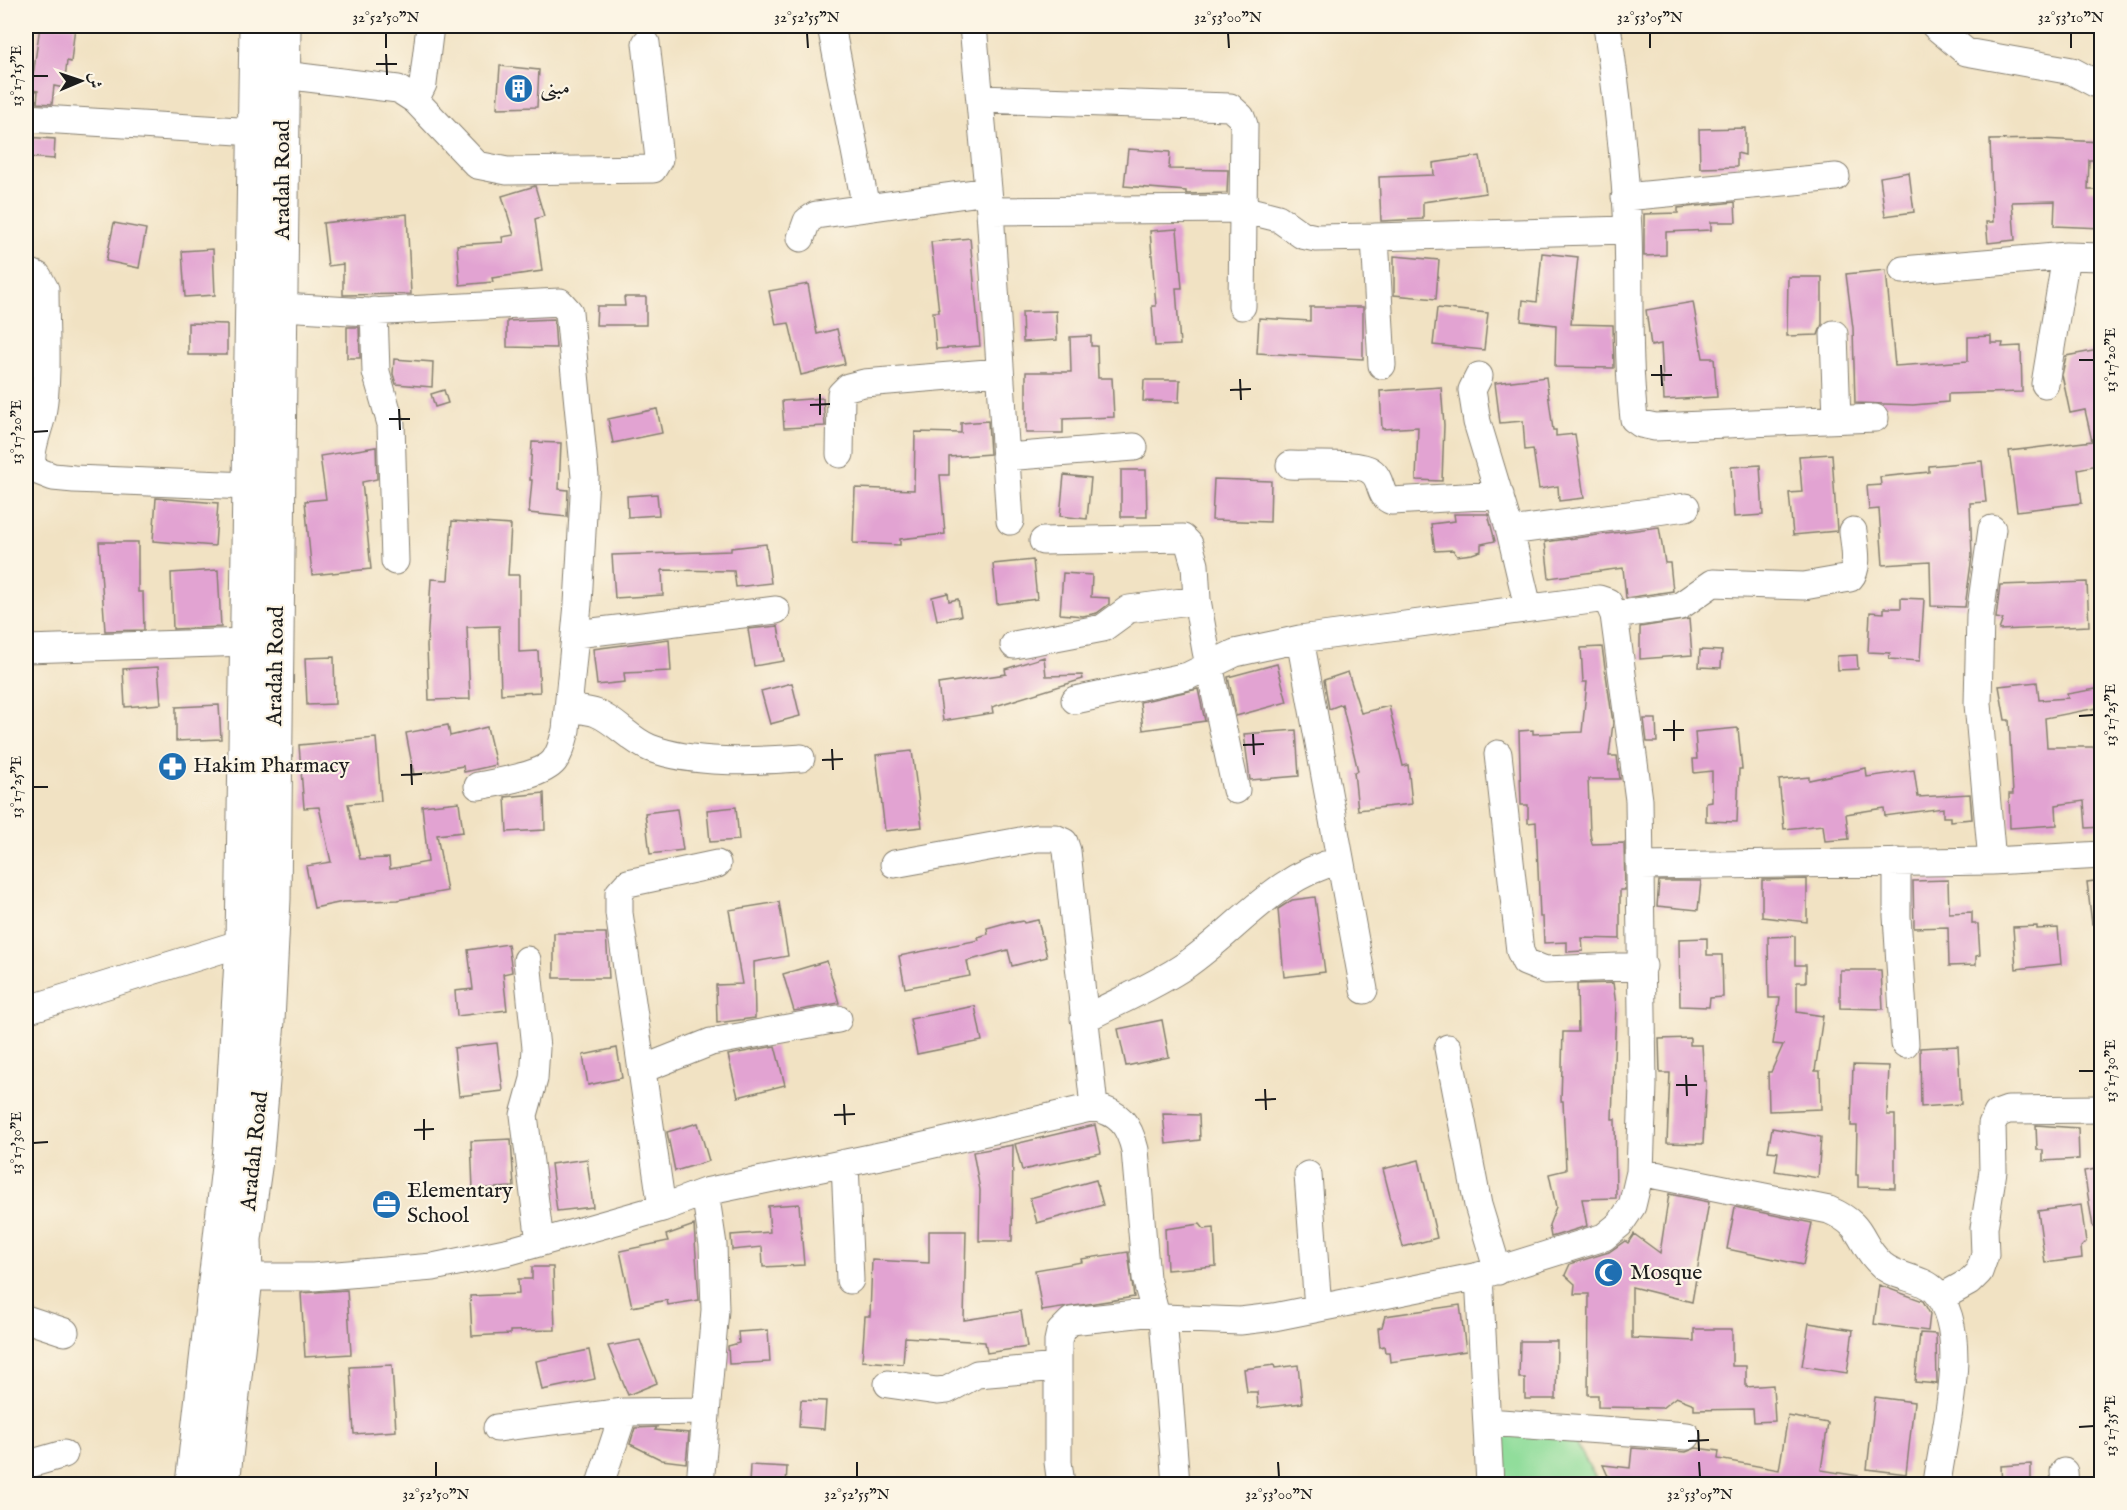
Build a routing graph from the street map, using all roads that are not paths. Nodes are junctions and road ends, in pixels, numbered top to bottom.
1 (256, 26) edge
2 (284, 26) edge
3 (430, 26) edge
4 (831, 26) edge
5 (973, 26) edge
6 (1607, 26) edge
7 (1935, 26) edge
8 (646, 43) dead end
9 (284, 75) junction
10 (2102, 87) edge
11 (980, 99) junction
12 (416, 100) junction
13 (26, 118) edge
14 (255, 132) junction
15 (1836, 177) dead end
16 (1625, 197) junction
17 (989, 201) junction
18 (866, 208) junction
19 (1242, 209) junction
20 (1628, 230) junction
21 (1375, 237) junction
22 (801, 238) dead end
23 (2066, 256) junction
24 (2102, 257) edge
25 (1903, 270) dead end
26 (26, 271) edge
27 (1242, 306) dead end
28 (282, 307) junction
29 (374, 311) junction
30 (1834, 334) dead end
31 (1382, 365) dead end
32 (1000, 372) junction
33 (1479, 376) dead end
34 (2045, 384) dead end
35 (1875, 418) dead end
36 (1837, 419) junction
37 (1134, 447) dead end
38 (840, 454) dead end
39 (1005, 457) junction
40 (1290, 465) dead end
41 (249, 486) junction
42 (1500, 495) junction
43 (1686, 507) dead end
44 (1010, 521) dead end
45 (1992, 529) dead end
46 (1510, 531) junction
47 (1852, 531) dead end
48 (1043, 541) dead end
49 (395, 561) dead end
50 (1197, 600) junction
51 (1528, 607) junction
52 (776, 610) dead end
53 (1614, 615) junction
54 (576, 634) junction
55 (1300, 639) junction
56 (248, 642) junction
57 (1014, 645) dead end
58 (26, 649) edge
59 (1211, 666) junction
60 (1075, 700) dead end
61 (569, 708) junction
62 (1498, 754) dead end
63 (801, 758) dead end
64 (478, 786) dead end
65 (1236, 790) dead end
66 (2102, 855) edge
67 (1340, 861) junction
68 (1992, 861) junction
69 (1897, 862) junction
70 (717, 864) dead end
71 (894, 864) dead end
72 (1641, 866) junction
73 (242, 943) junction
74 (527, 960) dead end
75 (1643, 966) junction
76 (1364, 990) dead end
77 (26, 1010) edge
78 (838, 1019) dead end
79 (1084, 1019) junction
80 (1905, 1044) dead end
81 (1448, 1048) dead end
82 (644, 1069) junction
83 (1094, 1107) junction
84 (2102, 1109) edge
85 (845, 1163) junction
86 (1640, 1172) junction
87 (1308, 1175) dead end
88 (705, 1192) junction
89 (662, 1208) junction
90 (540, 1242) junction
91 (1489, 1273) junction
92 (231, 1277) junction
93 (850, 1280) dead end
94 (1940, 1298) junction
95 (1318, 1308) junction
96 (1159, 1315) junction
97 (26, 1319) edge
98 (65, 1332) dead end
99 (1058, 1367) junction
100 (888, 1384) dead end
101 (706, 1411) junction
102 (624, 1412) junction
103 (1487, 1422) junction
104 (497, 1428) dead end
105 (1687, 1436) dead end
106 (64, 1454) dead end
107 (26, 1465) edge
108 (192, 1485) edge
109 (223, 1485) edge
110 (600, 1485) edge
111 (700, 1485) edge
112 (1060, 1485) edge
113 (1176, 1485) edge
114 (1490, 1485) edge
115 (1937, 1485) edge

1 - 14 main road
2 - 9 main road, Aradah Road
3 - 12 street
4 - 18 street
5 - 11 street
6 - 16 street
7 - 10 street
8 - 12 street
9 - 12 street
9 - 28 main road, Aradah Road
11 - 17 street
11 - 19 street
13 - 14 street
14 - 41 main road
15 - 16 street
16 - 20 street
17 - 18 street
17 - 19 street
17 - 32 street
18 - 22 street
19 - 21 street
19 - 27 street
20 - 21 street
20 - 36 street
21 - 31 street
23 - 24 street
23 - 25 street
23 - 34 street
26 - 41 street
28 - 29 street
28 - 92 main road, Aradah Road
29 - 49 street
29 - 54 street
30 - 36 street
32 - 38 street
32 - 39 street
33 - 42 street
35 - 36 street
37 - 39 street
39 - 44 street
40 - 42 street
41 - 56 main road
42 - 46 street
43 - 46 street
45 - 68 street
46 - 51 street
47 - 53 street
48 - 50 street
50 - 57 street
50 - 59 street
51 - 53 street
51 - 55 street
52 - 54 street
53 - 72 street
54 - 61 street
55 - 59 street
55 - 67 street
56 - 58 street
56 - 73 main road
59 - 60 street
59 - 65 street
61 - 63 street
61 - 64 street
62 - 75 street
66 - 68 street
67 - 76 street
67 - 79 street
68 - 69 street
69 - 72 street
69 - 80 street
70 - 82 street
71 - 79 street
72 - 75 street
73 - 77 street
73 - 92 main road
74 - 90 street
75 - 86 street
78 - 82 street
79 - 83 street
81 - 91 street
82 - 89 street
83 - 85 street
83 - 96 street
84 - 94 street
85 - 88 street
85 - 93 street
86 - 91 street
86 - 94 street
87 - 95 street
88 - 89 street
88 - 101 street
89 - 90 street
90 - 92 street
91 - 95 street
91 - 103 street
92 - 108 main road
92 - 109 main road, Aradah Road
94 - 115 street
95 - 96 street
96 - 99 street
96 - 113 street
97 - 98 street
99 - 100 street
99 - 112 street
101 - 102 street
101 - 111 street
102 - 104 street
102 - 110 street
103 - 105 street
103 - 114 street
106 - 107 street

